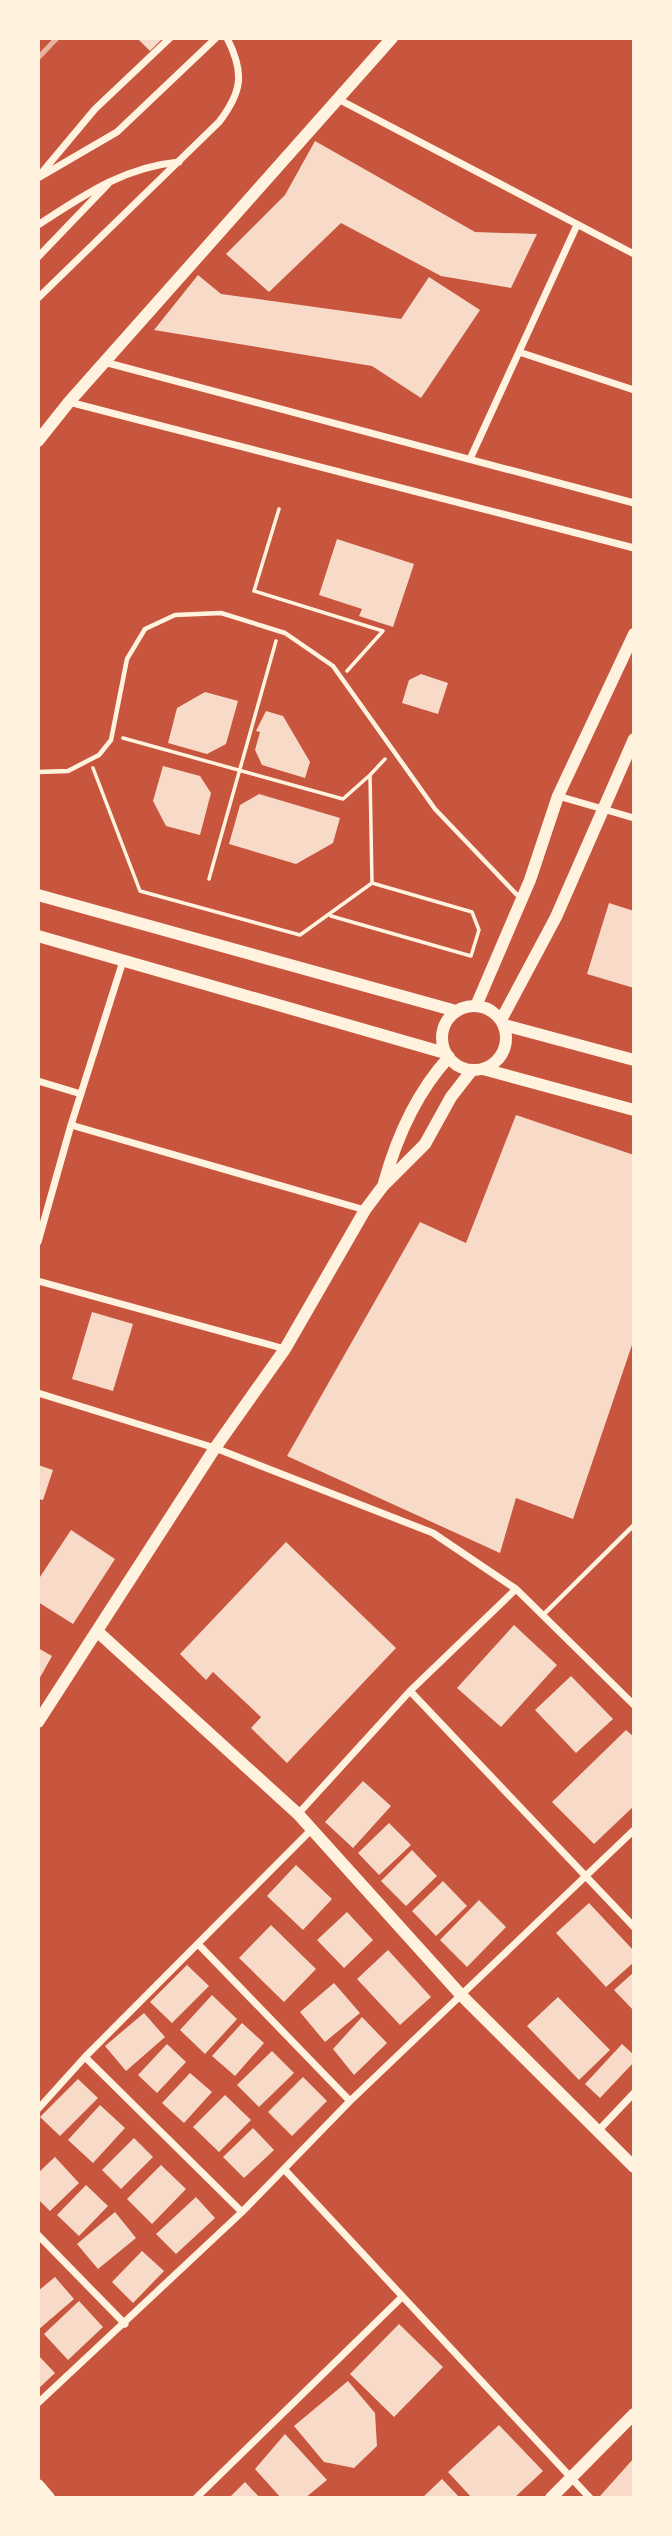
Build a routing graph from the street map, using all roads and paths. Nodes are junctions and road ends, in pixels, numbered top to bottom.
1 (170, 38) edge
2 (216, 38) edge
3 (227, 38) edge
4 (392, 38) edge
5 (338, 99) junction
6 (179, 162) junction
7 (38, 177) edge
8 (115, 178) junction
9 (38, 225) edge
10 (577, 225) junction
11 (634, 254) edge
12 (38, 257) edge
13 (38, 298) edge
14 (519, 352) junction
15 (104, 362) junction
16 (632, 387) edge
17 (69, 402) junction
18 (38, 441) edge
19 (470, 459) junction
20 (634, 503) edge
21 (279, 509) dead end
22 (634, 548) edge
23 (279, 631) junction
24 (634, 634) edge
25 (341, 678) junction
26 (112, 735) junction
27 (634, 739) edge
28 (394, 751) junction
29 (90, 759) junction
30 (239, 770) junction
31 (38, 772) edge
32 (370, 775) junction
33 (558, 796) junction
34 (604, 811) junction
35 (634, 818) edge
36 (209, 878) dead end
37 (372, 883) junction
38 (38, 895) edge
39 (521, 900) junction
40 (331, 916) junction
41 (38, 936) edge
42 (123, 961) junction
43 (477, 1006) junction
44 (456, 1012) junction
45 (503, 1022) junction
46 (447, 1055) junction
47 (634, 1060) edge
48 (477, 1070) junction
49 (38, 1081) edge
50 (81, 1094) junction
51 (634, 1110) edge
52 (71, 1125) junction
53 (383, 1186) junction
54 (366, 1210) junction
55 (38, 1242) edge
56 (38, 1281) edge
57 (285, 1349) junction
58 (38, 1393) edge
59 (215, 1448) junction
60 (634, 1525) edge
61 (516, 1589) junction
62 (543, 1615) junction
63 (98, 1632) junction
64 (410, 1691) junction
65 (634, 1705) edge
66 (38, 1721) edge
67 (298, 1814) junction
68 (311, 1829) junction
69 (634, 1830) edge
70 (586, 1875) junction
71 (634, 1927) edge
72 (199, 1945) junction
73 (461, 1995) junction
74 (85, 2057) junction
75 (634, 2092) edge
76 (350, 2101) junction
77 (38, 2109) edge
78 (597, 2131) junction
79 (634, 2168) edge
80 (284, 2169) junction
81 (242, 2212) junction
82 (38, 2235) edge
83 (402, 2297) junction
84 (125, 2324) junction
85 (38, 2403) edge
86 (634, 2414) edge
87 (572, 2478) junction
88 (38, 2485) edge
89 (49, 2497) edge
90 (195, 2497) edge
91 (551, 2497) edge
92 (590, 2497) edge

1 - 7 street
2 - 7 street
3 - 6 street
4 - 5 street
5 - 10 street
5 - 15 street
6 - 8 street
6 - 13 street
8 - 9 street
8 - 12 street
10 - 11 street
10 - 14 street
14 - 16 street
14 - 19 street
15 - 17 street
15 - 19 street
17 - 18 street
17 - 22 street
19 - 20 street
21 - 25 path
23 - 25 lane
23 - 26 lane
23 - 30 path
24 - 33 street
25 - 28 lane
26 - 29 lane
26 - 30 path
27 - 34 street
28 - 32 path
28 - 39 lane
29 - 31 lane
29 - 40 path
30 - 32 path
30 - 36 path
32 - 37 path
33 - 34 street
33 - 39 street
34 - 35 street
34 - 45 street
37 - 40 path
37 - 40 path
38 - 44 street
39 - 43 street
41 - 42 street
42 - 46 street
42 - 50 street
43 - 44 street
43 - 45 street
44 - 46 street
45 - 47 street
45 - 48 street
46 - 48 street
46 - 53 street
48 - 51 street
48 - 53 street
49 - 50 street
50 - 52 street
52 - 54 street
52 - 55 street
53 - 54 street
54 - 57 street
56 - 57 street
57 - 59 street
58 - 59 street
59 - 61 street
59 - 63 street
60 - 62 lane
61 - 62 street
61 - 64 street
62 - 65 street
63 - 66 street
63 - 67 street
64 - 67 street
64 - 70 street
67 - 68 street
68 - 72 street
68 - 73 street
69 - 70 street
70 - 71 street
70 - 73 street
72 - 74 street
72 - 76 street
73 - 76 street
73 - 78 street
74 - 77 street
74 - 81 street
75 - 78 street
76 - 80 street
78 - 79 street
80 - 81 street
80 - 83 street
81 - 84 street
82 - 84 street
83 - 87 street
83 - 90 street
84 - 85 street
86 - 87 street
87 - 91 street
87 - 92 street
88 - 89 street

